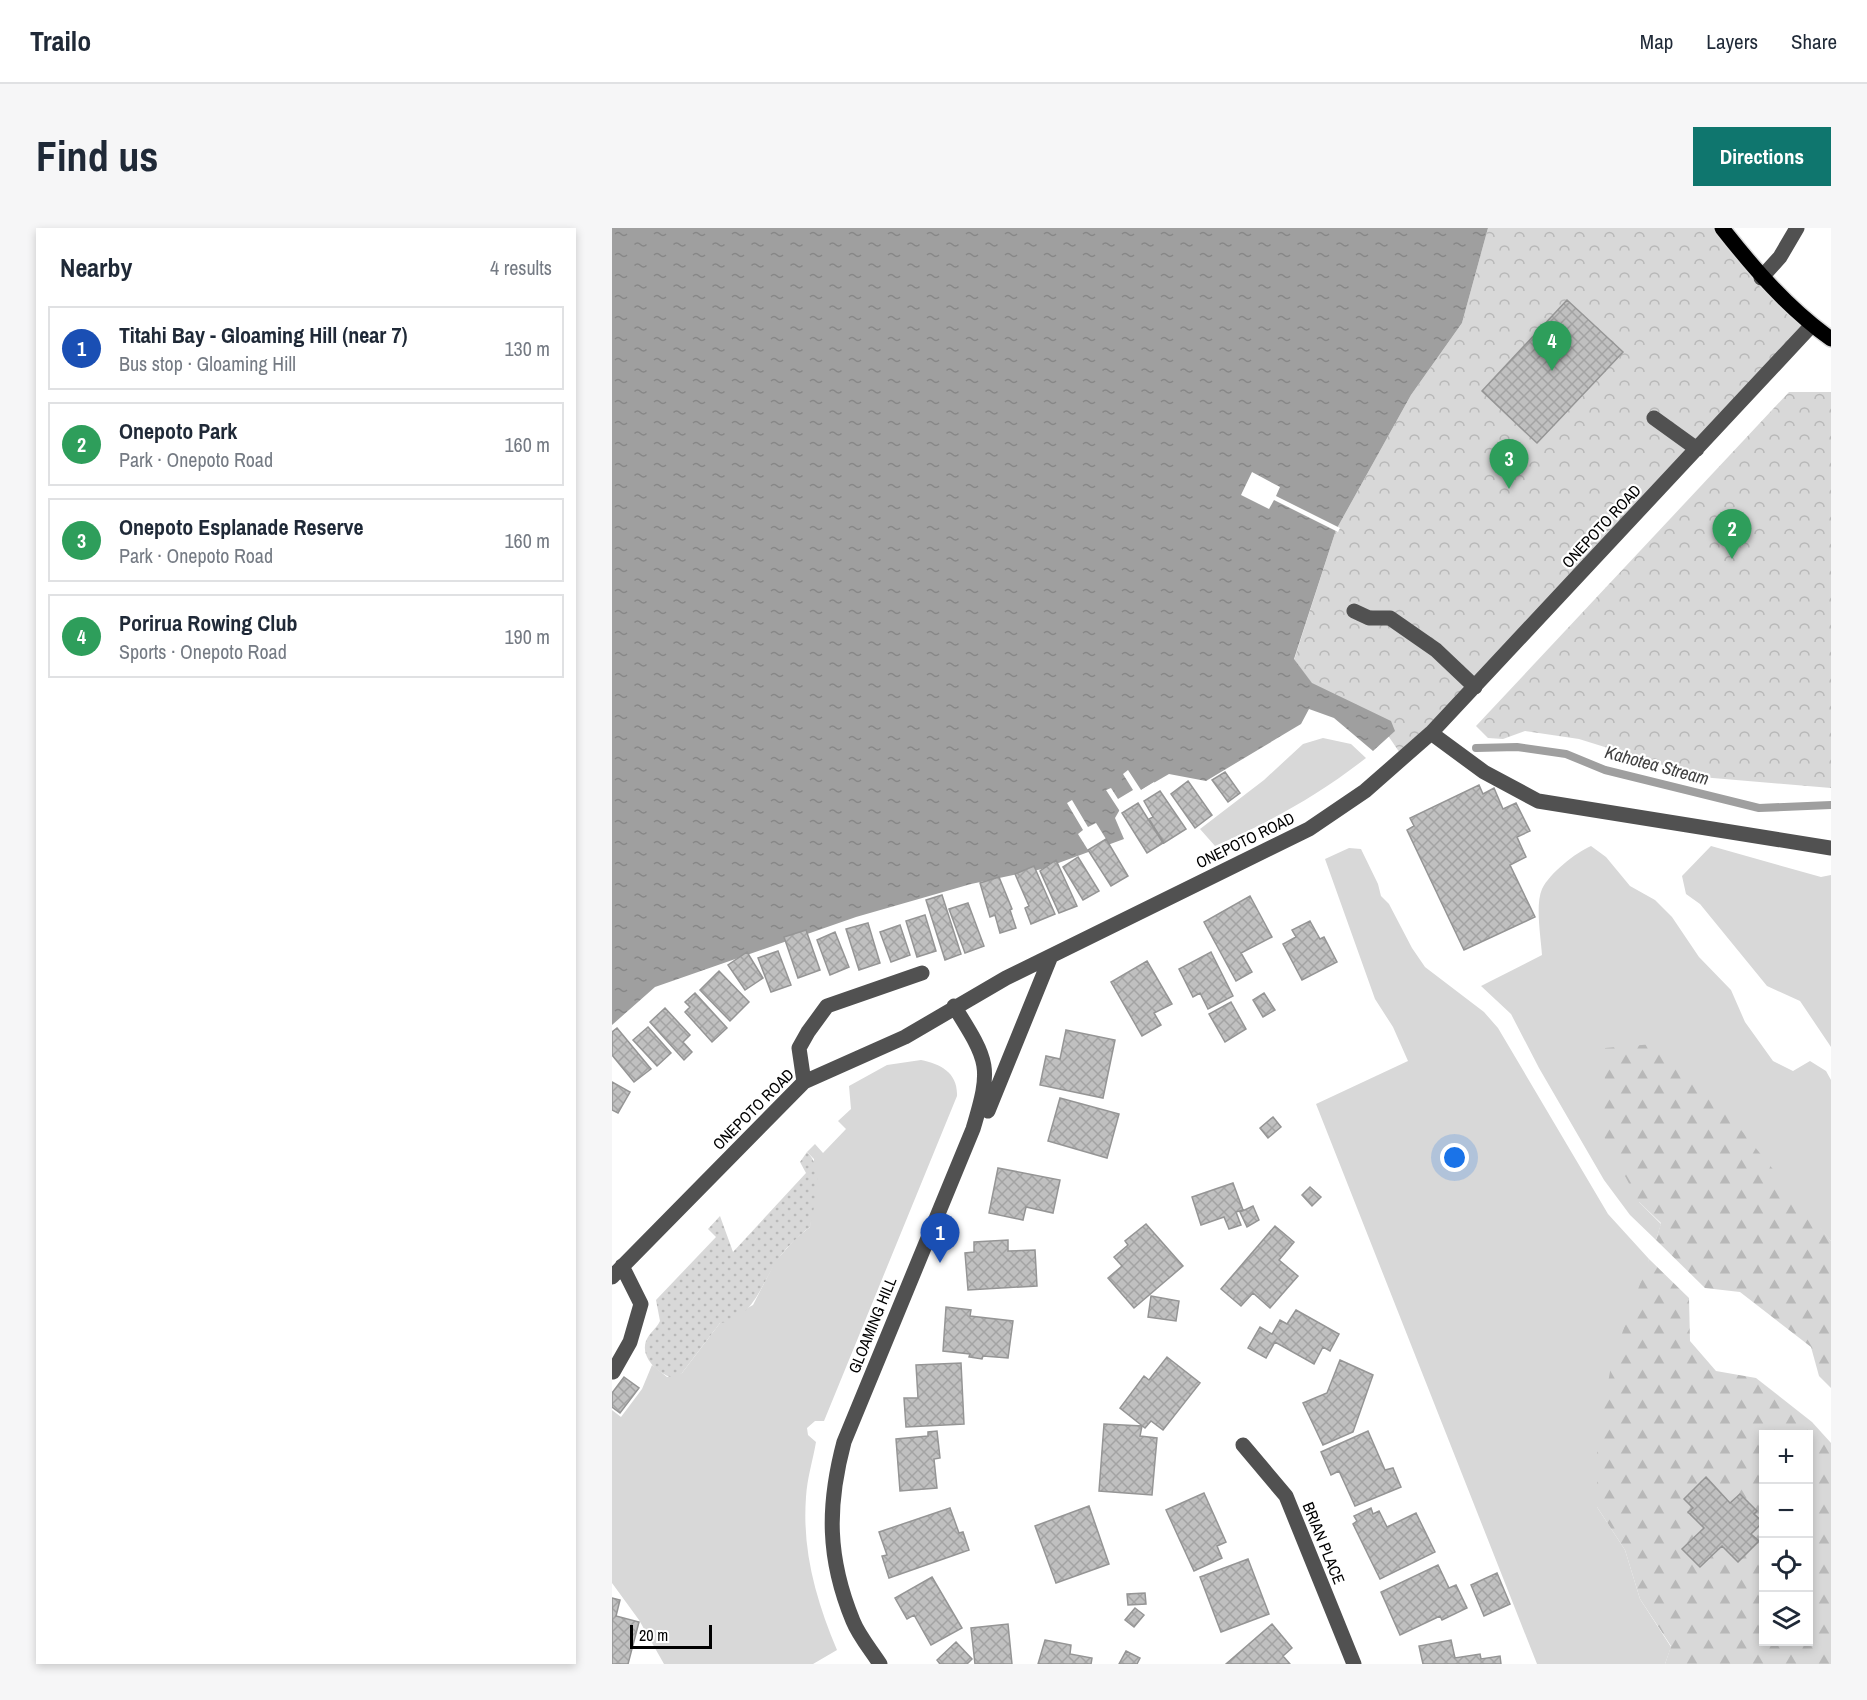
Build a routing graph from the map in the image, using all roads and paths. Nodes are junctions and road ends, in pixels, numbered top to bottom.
1 (1722, 228) edge
2 (1797, 228) edge
3 (1761, 278) junction
4 (1812, 325) junction
5 (1831, 339) edge
6 (1654, 418) dead end
7 (1697, 449) junction
8 (1354, 611) dead end
9 (1475, 687) junction
10 (1431, 733) junction
11 (1831, 848) edge
12 (1051, 956) junction
13 (922, 973) dead end
14 (954, 1006) junction
15 (804, 1082) junction
16 (973, 1129) junction
17 (617, 1272) edge
18 (612, 1372) edge
19 (1244, 1446) dead end
20 (880, 1664) edge
21 (1354, 1664) edge

1 - 3 main road
2 - 3 street
3 - 4 main road
4 - 5 main road
4 - 7 street, ONEPOTO ROAD
6 - 7 street
7 - 9 street, ONEPOTO ROAD
8 - 9 street
9 - 10 street, ONEPOTO ROAD
10 - 11 street
10 - 12 street, ONEPOTO ROAD
12 - 14 street, ONEPOTO ROAD
12 - 16 street
13 - 15 street
14 - 15 street, ONEPOTO ROAD
14 - 16 street, GLOAMING HILL
15 - 17 street, ONEPOTO ROAD
16 - 20 street, GLOAMING HILL
17 - 18 street
19 - 21 street, BRIAN PLACE

